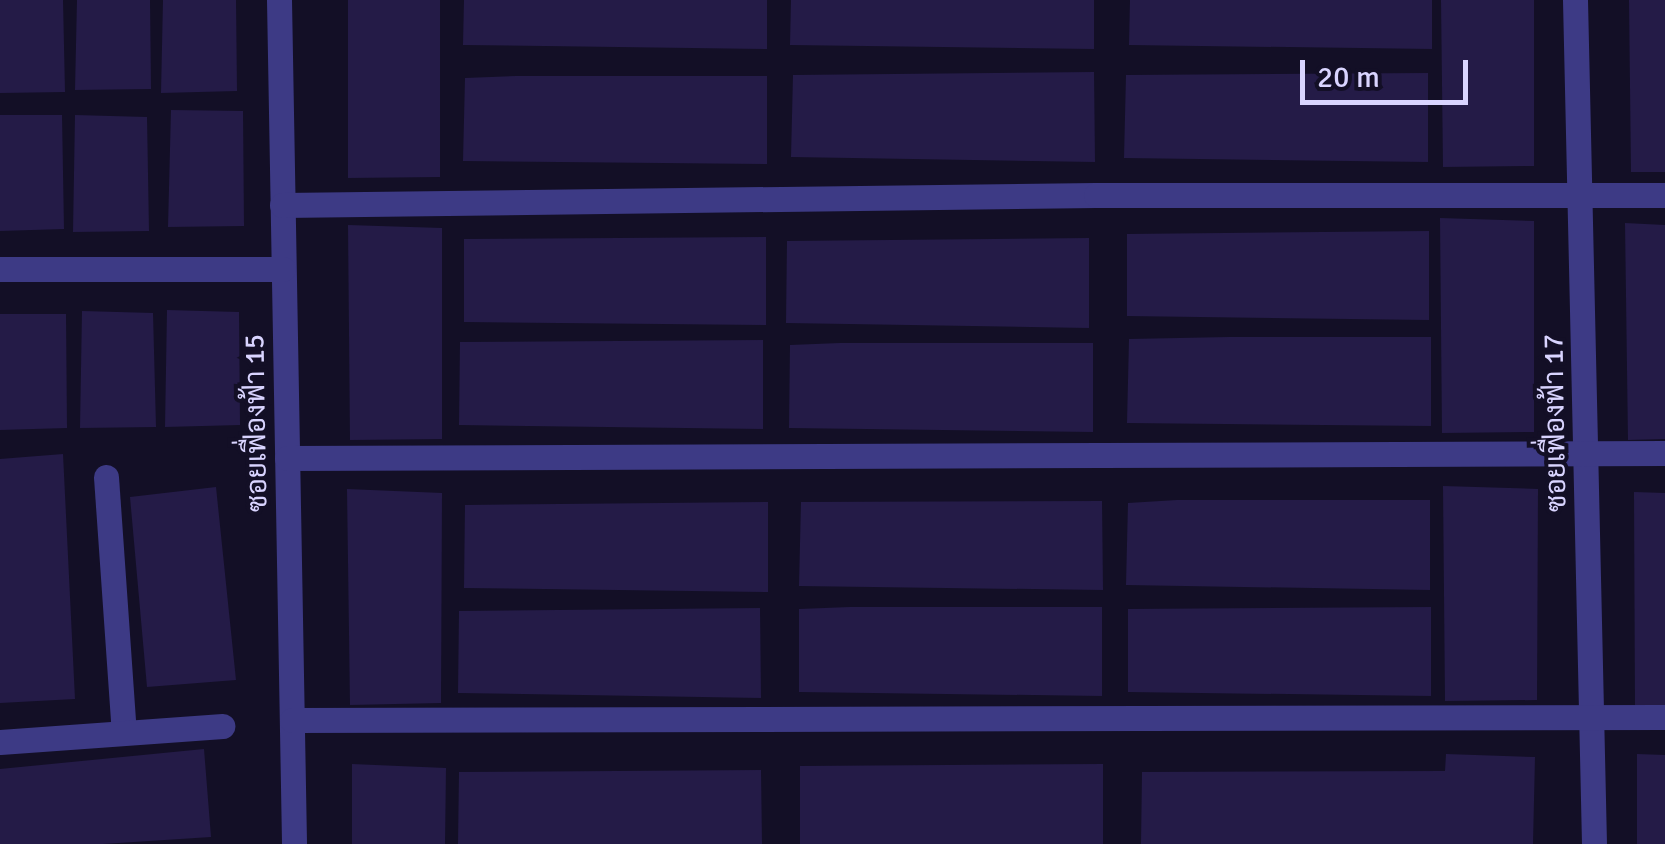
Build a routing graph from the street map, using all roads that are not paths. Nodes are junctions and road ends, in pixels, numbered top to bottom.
1 (279, 0) edge
2 (1575, 0) edge
3 (1580, 196) junction
4 (1665, 196) edge
5 (282, 205) junction
6 (284, 268) junction
7 (0, 269) edge
8 (1665, 453) edge
9 (1586, 454) junction
10 (287, 458) junction
11 (106, 477) dead end
12 (1591, 717) junction
13 (1665, 717) edge
14 (292, 720) junction
15 (222, 726) dead end
16 (124, 732) junction
17 (0, 742) edge
18 (294, 844) edge
19 (1594, 844) edge

1 - 5 street, ซอยเฟื่องฟ้า 15
2 - 3 street, ซอยเฟื่องฟ้า 17
3 - 4 street
3 - 5 street
3 - 9 street, ซอยเฟื่องฟ้า 17
5 - 6 street, ซอยเฟื่องฟ้า 15
6 - 7 street
6 - 10 street, ซอยเฟื่องฟ้า 15
8 - 9 street
9 - 10 street
9 - 12 street, ซอยเฟื่องฟ้า 17
10 - 14 street, ซอยเฟื่องฟ้า 15
11 - 16 street
12 - 13 street
12 - 14 street
12 - 19 street, ซอยเฟื่องฟ้า 17
14 - 18 street, ซอยเฟื่องฟ้า 15
15 - 16 street
16 - 17 street

